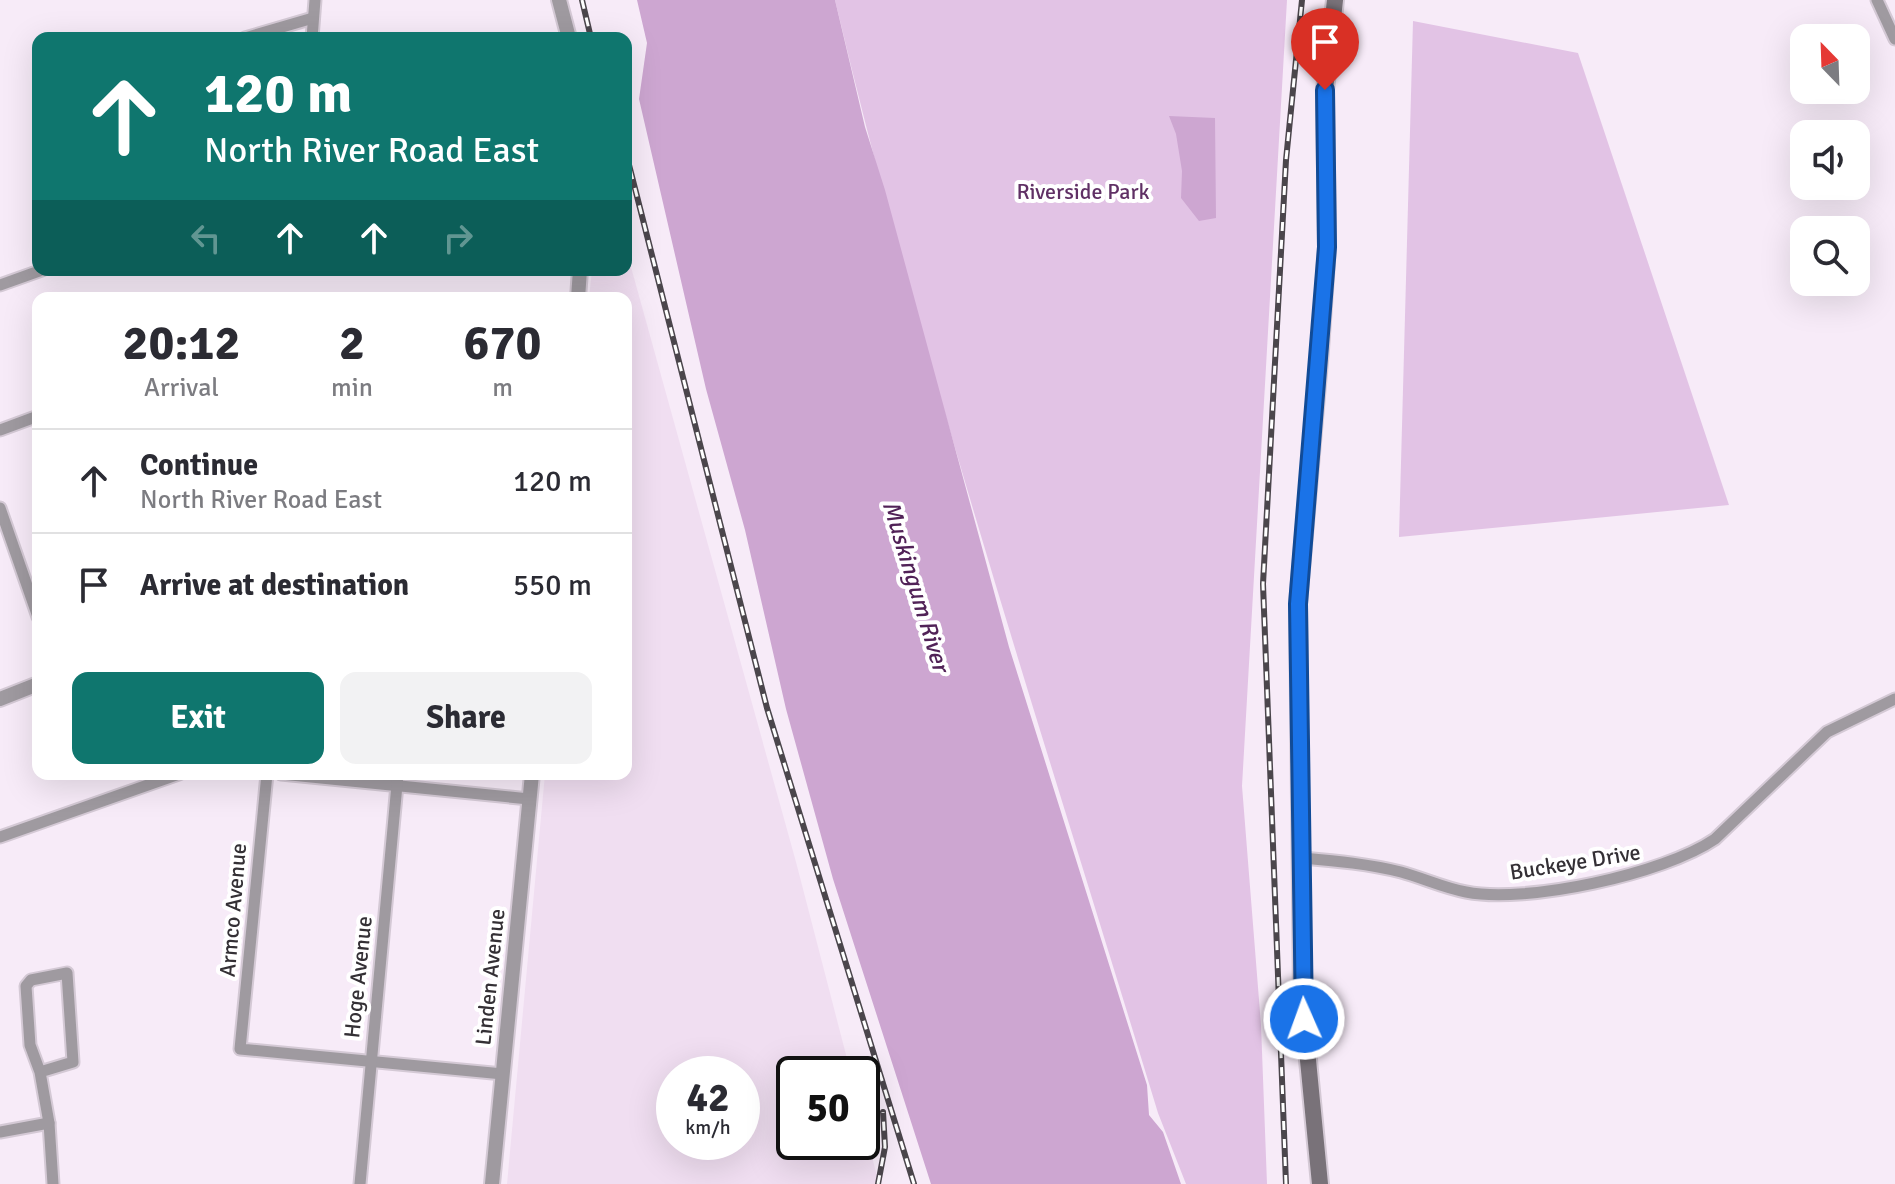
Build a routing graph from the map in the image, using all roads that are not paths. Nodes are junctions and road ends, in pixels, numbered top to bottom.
1 (315, 0) edge
2 (559, 0) edge
3 (1335, 0) edge
4 (1877, 0) edge
5 (313, 18) junction
6 (265, 32) edge
7 (312, 32) edge
8 (567, 32) edge
9 (1895, 39) edge
10 (32, 274) edge
11 (0, 285) edge
12 (32, 418) edge
13 (0, 430) edge
14 (0, 508) edge
15 (32, 600) edge
16 (32, 686) edge
17 (0, 699) edge
18 (1895, 699) edge
19 (162, 780) edge
20 (266, 780) edge
21 (397, 780) edge
22 (404, 780) edge
23 (531, 780) edge
24 (529, 799) junction
25 (0, 837) edge
26 (1303, 858) junction
27 (370, 1062) junction
28 (40, 1072) junction
29 (503, 1074) junction
30 (49, 1123) junction
31 (0, 1132) edge
32 (53, 1184) edge
33 (360, 1184) edge
34 (492, 1184) edge
35 (1320, 1184) edge

1 - 5 street
2 - 8 street
3 - 26 main road
4 - 9 street
5 - 6 street
5 - 7 street
10 - 11 street
12 - 13 street
14 - 15 street
16 - 17 street
18 - 26 street, Buckeye Drive
19 - 25 street
20 - 27 street, Armco Avenue
21 - 27 street, Hoge Avenue
22 - 24 street
23 - 24 street, Linden Avenue
24 - 29 street, Linden Avenue
26 - 35 main road
27 - 29 street
27 - 33 street, Hoge Avenue
28 - 28 street
28 - 30 street
29 - 34 street, Linden Avenue
30 - 31 street
30 - 32 street

